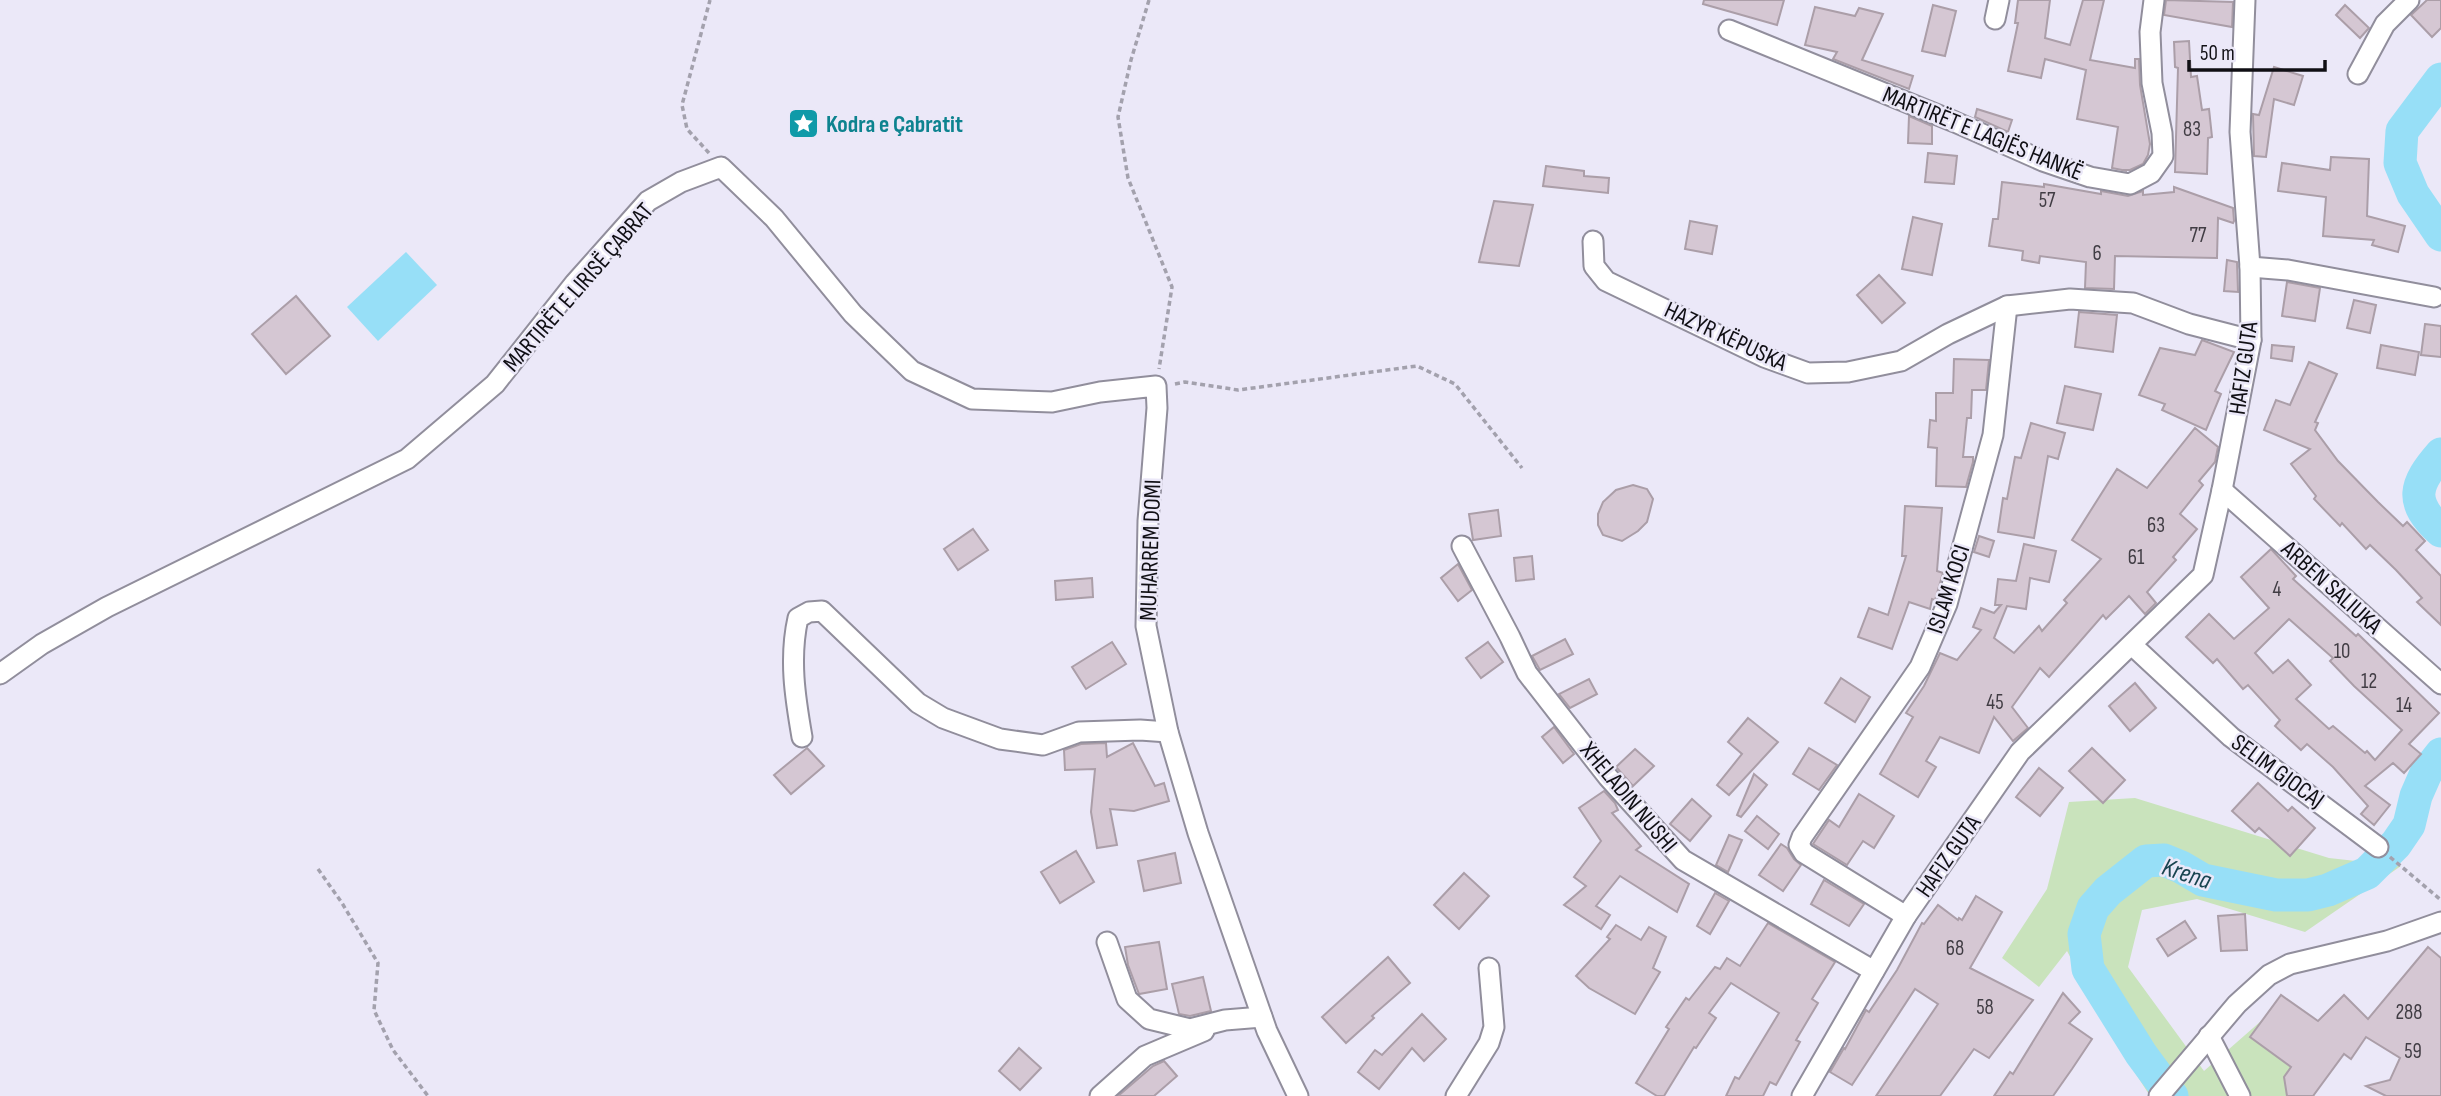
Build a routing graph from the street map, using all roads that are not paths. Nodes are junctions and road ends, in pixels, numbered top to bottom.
1 (2154, 0) edge
2 (2245, 0) edge
3 (2409, 0) edge
4 (1729, 30) dead end
5 (2358, 74) dead end
6 (1593, 241) dead end
7 (2250, 267) junction
8 (2434, 297) dead end
9 (2007, 306) junction
10 (2251, 340) junction
11 (1157, 408) joint
12 (2222, 490) junction
13 (1461, 546) dead end
14 (2132, 645) junction
15 (0, 674) edge
16 (2441, 684) edge
17 (1168, 732) junction
18 (802, 737) dead end
19 (2386, 853) road end
20 (1906, 916) junction
21 (2441, 922) edge
22 (1107, 942) dead end
23 (1489, 968) dead end
24 (1874, 971) junction
25 (1262, 1017) junction
26 (1225, 1020) junction
27 (2204, 1042) junction
28 (1100, 1096) edge
29 (1298, 1096) edge
30 (1456, 1096) edge
31 (1802, 1096) edge
32 (2159, 1096) edge
33 (2240, 1096) edge

1 - 4 street, MARTIRËT E LAGJËS HANKË
2 - 7 street, HAFIZ GUTA
3 - 5 street
6 - 9 street, HAZYR KËPUSKA
7 - 8 street
7 - 10 street, HAFIZ GUTA
9 - 10 street, HAZYR KËPUSKA
9 - 20 street, ISLAM KOCI
10 - 12 street, HAFIZ GUTA
11 - 15 street, MARTIRËT E LIRISË ÇABRAT
11 - 17 street, MUHARREM DOMI
12 - 14 street, HAFIZ GUTA
12 - 16 street, ARBEN SALIUKA
13 - 24 street, XHELADIN NUSHI
14 - 19 street, SELIM GJOCAJ
14 - 20 street, HAFIZ GUTA
17 - 18 street
17 - 25 street, MUHARREM DOMI
20 - 24 street, HAFIZ GUTA
21 - 27 street
22 - 26 street
23 - 30 street
24 - 31 street, HAFIZ GUTA
25 - 26 street
25 - 29 street, MUHARREM DOMI
26 - 28 street
27 - 32 street
27 - 33 street

